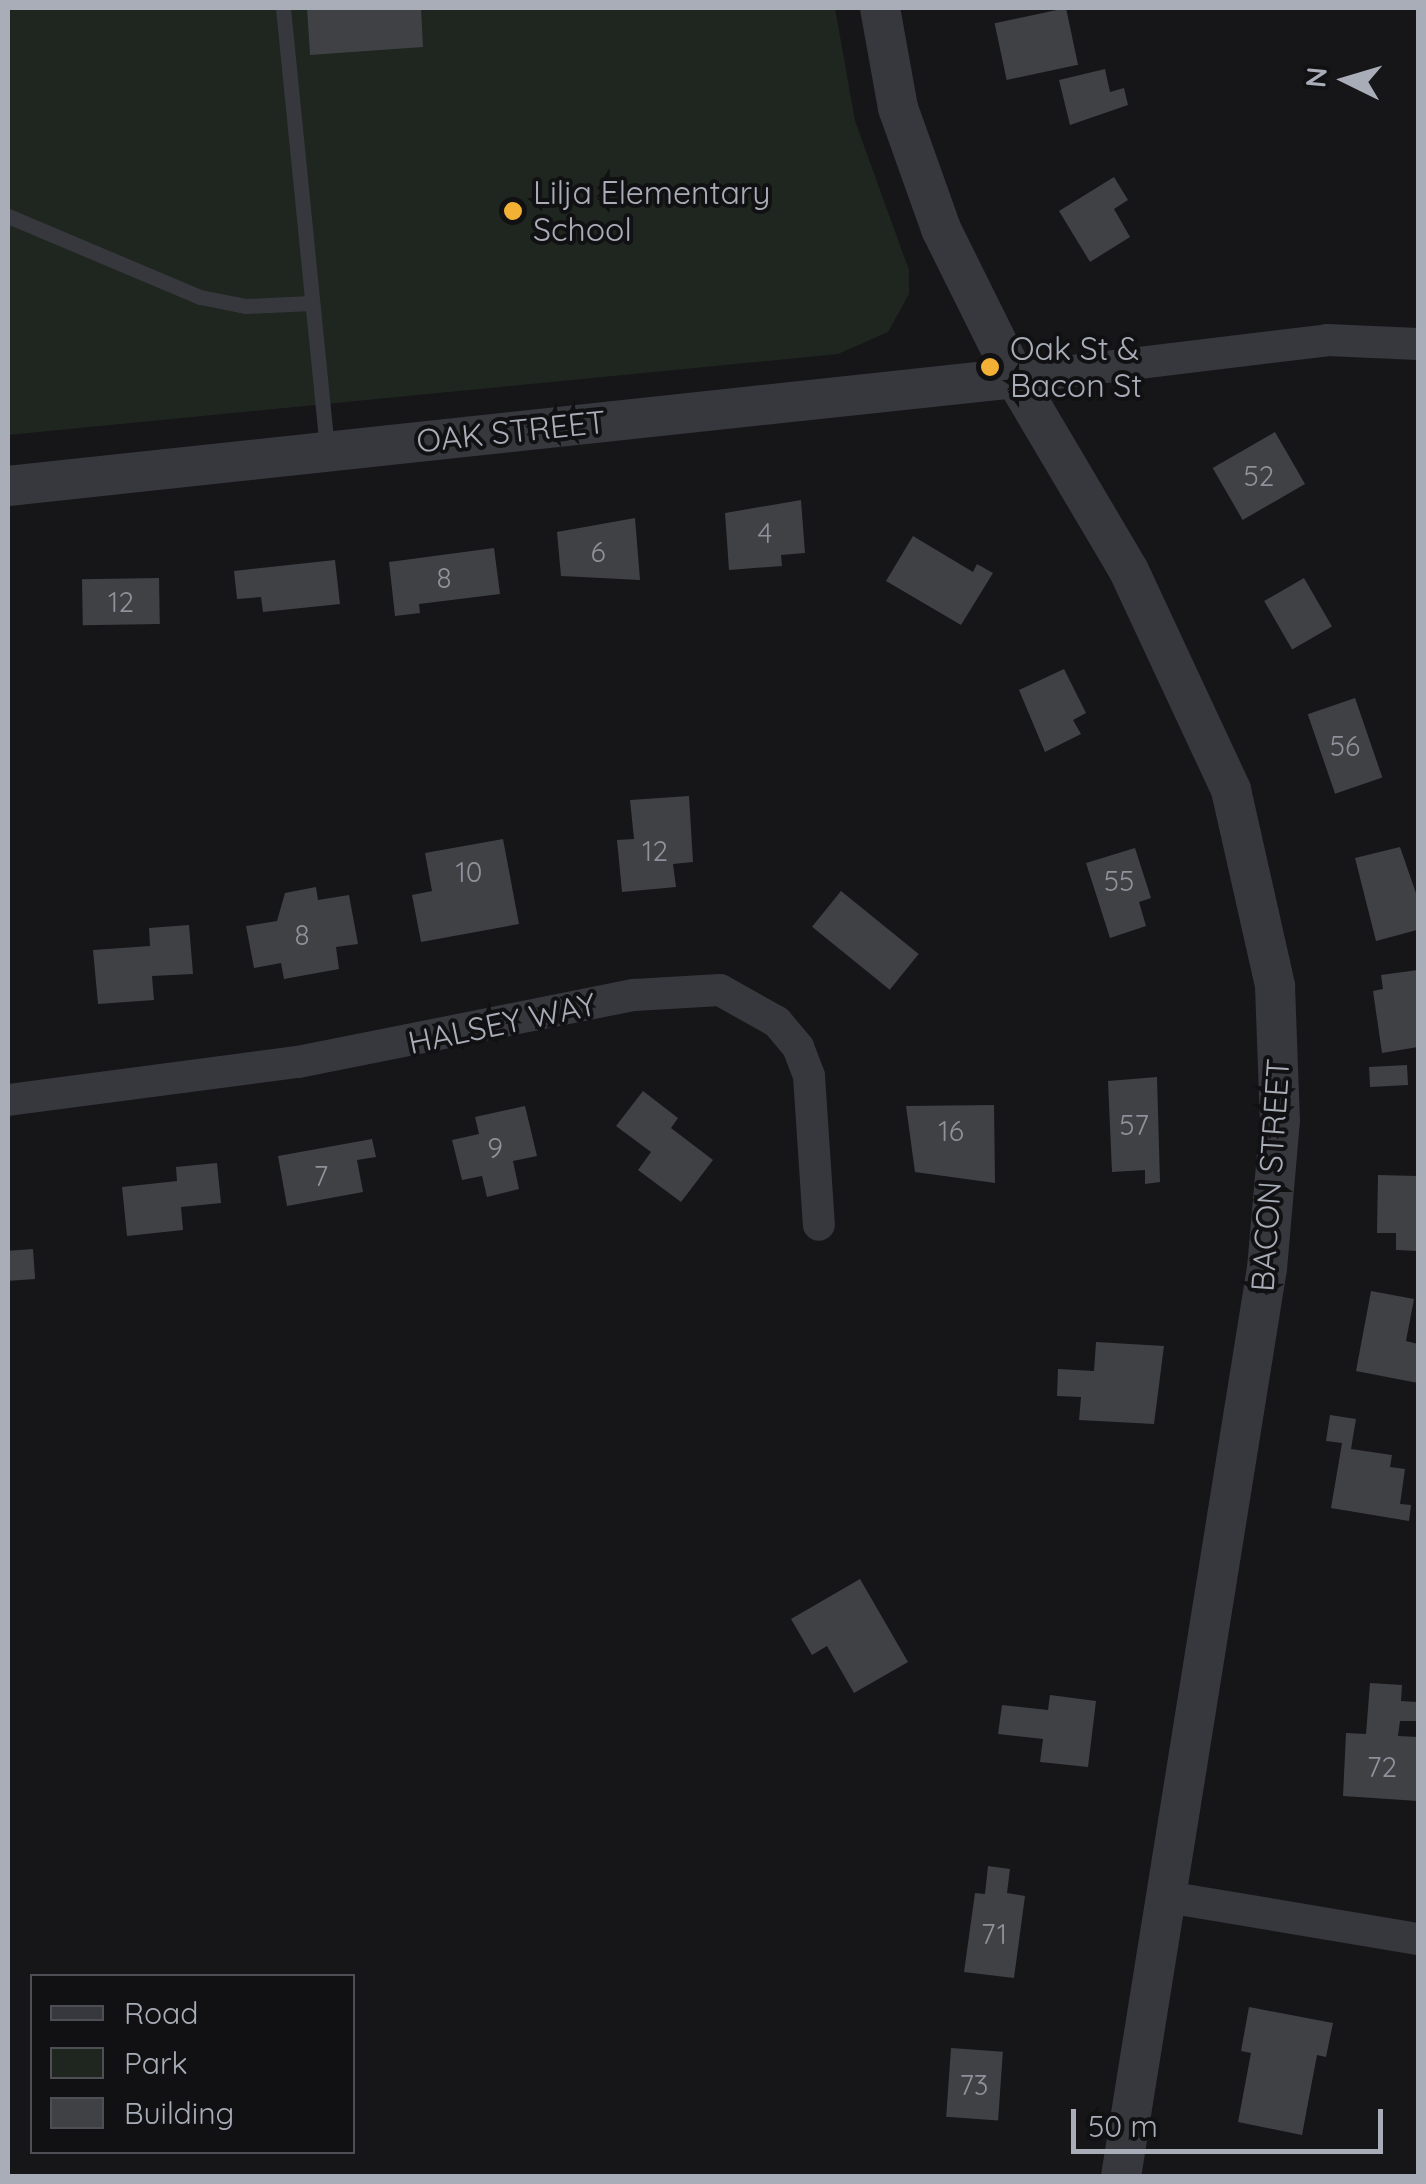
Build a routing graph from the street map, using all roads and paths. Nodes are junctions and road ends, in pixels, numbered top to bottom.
1 (283, 8) edge
2 (880, 8) edge
3 (8, 216) edge
4 (311, 302) junction
5 (1418, 344) edge
6 (1015, 378) junction
7 (327, 451) junction
8 (8, 486) edge
9 (8, 1100) edge
10 (820, 1225) dead end
11 (1167, 1896) junction
12 (1418, 1939) edge
13 (1121, 2176) edge

1 - 4 lane
2 - 6 street, BACON STREET
3 - 4 lane
4 - 7 lane
5 - 6 street
6 - 7 street, OAK STREET
6 - 11 street, BACON STREET
7 - 8 street, OAK STREET
9 - 10 street, HALSEY WAY
11 - 12 street
11 - 13 street, BACON STREET

